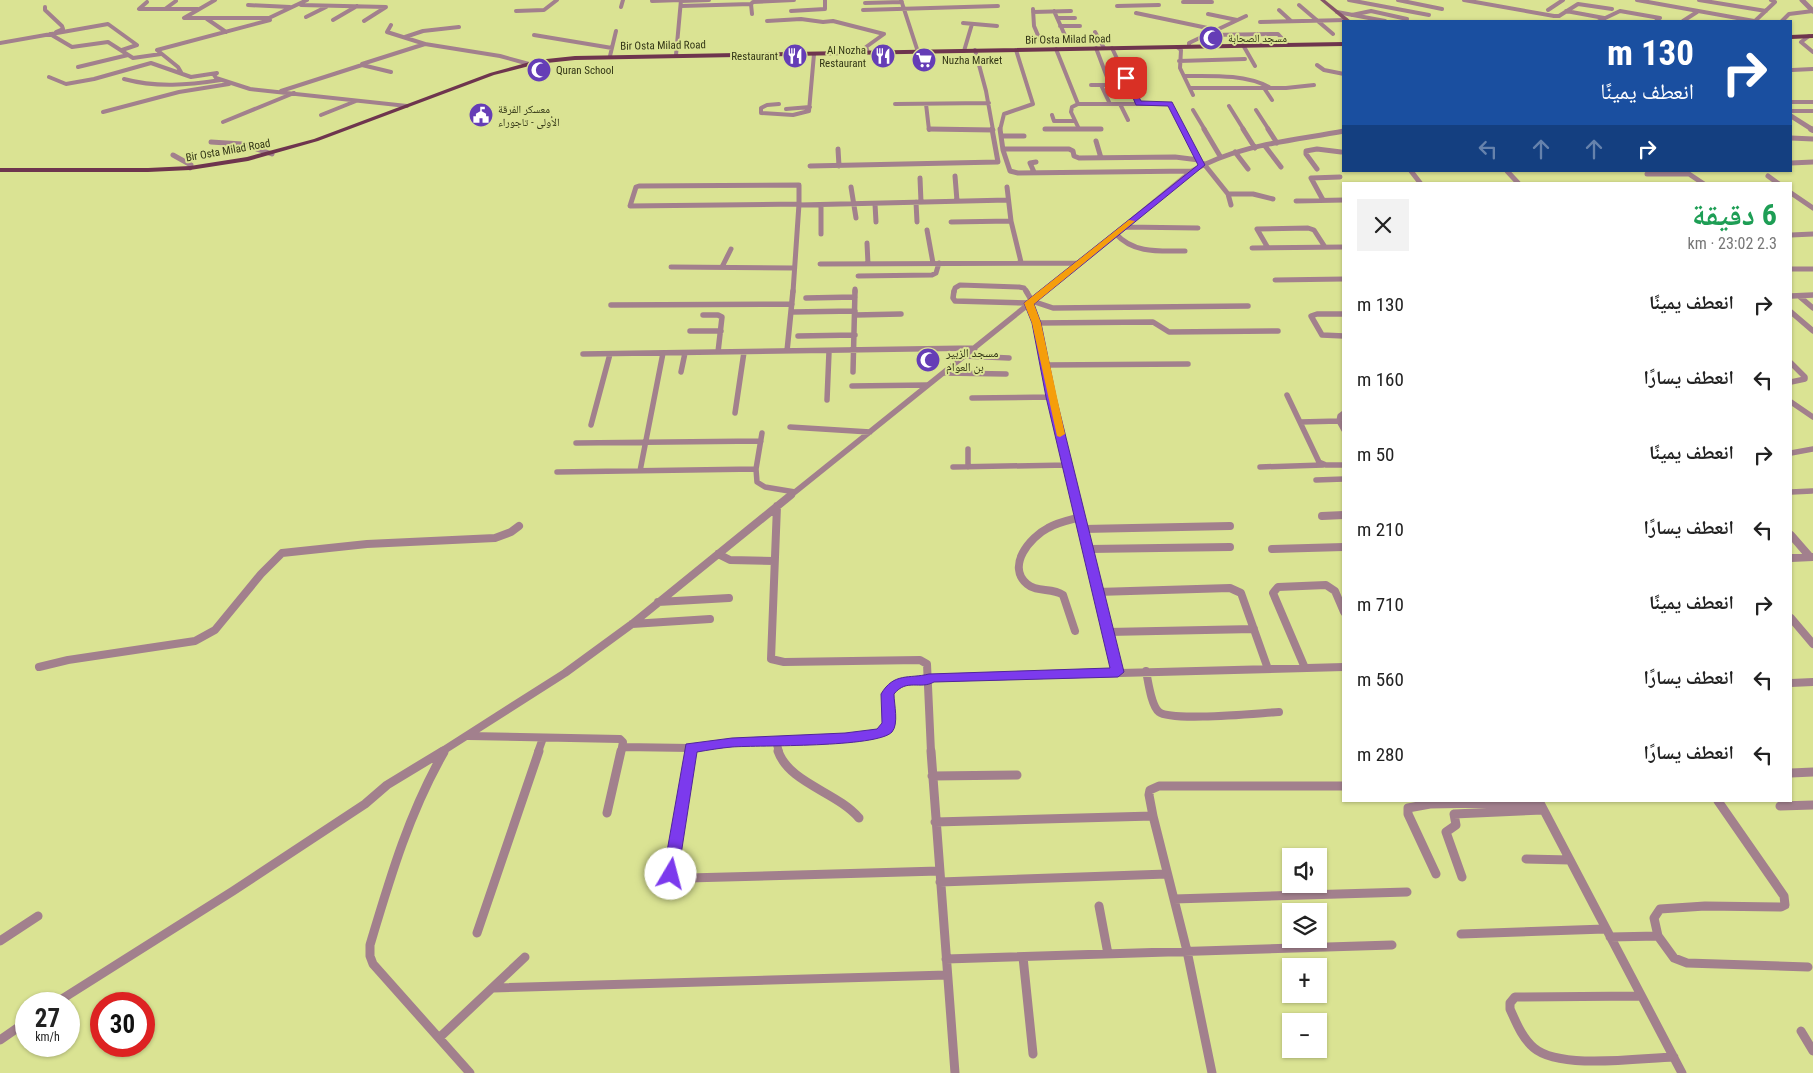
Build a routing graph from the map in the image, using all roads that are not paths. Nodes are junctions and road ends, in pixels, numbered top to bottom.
1 (215, 0) edge
2 (307, 0) edge
3 (557, 0) edge
4 (622, 0) edge
5 (709, 0) edge
6 (794, 0) edge
7 (825, 0) edge
8 (1121, 0) edge
9 (1154, 0) edge
10 (1322, 0) edge
11 (1349, 0) edge
12 (1398, 0) edge
13 (1464, 0) edge
14 (1563, 0) edge
15 (1637, 0) edge
16 (1670, 0) edge
17 (1699, 0) edge
18 (1771, 0) edge
19 (1802, 0) edge
20 (176, 1) dead end
21 (652, 1) edge
22 (902, 1) edge
23 (1183, 1) edge
24 (1212, 1) edge
25 (147, 2) dead end
26 (681, 2) edge
27 (1501, 2) dead end
28 (1740, 2) dead end
29 (865, 3) dead end
30 (750, 4) junction
31 (248, 5) dead end
32 (329, 5) junction
33 (1299, 5) dead end
34 (1664, 5) junction
35 (295, 6) junction
36 (358, 6) junction
37 (998, 6) dead end
38 (1117, 6) dead end
39 (1125, 6) junction
40 (1217, 6) dead end
41 (1735, 6) junction
42 (45, 7) dead end
43 (621, 7) dead end
44 (1188, 7) dead end
45 (1503, 7) junction
46 (905, 8) junction
47 (1442, 8) dead end
48 (165, 9) junction
49 (1612, 9) dead end
50 (198, 10) junction
51 (863, 10) dead end
52 (1279, 10) dead end
53 (1548, 10) dead end
54 (516, 11) dead end
55 (791, 11) dead end
56 (1071, 11) dead end
57 (1566, 11) junction
58 (1766, 11) junction
59 (1813, 11) edge
60 (1054, 12) junction
61 (1337, 12) junction
62 (1697, 12) junction
63 (1136, 13) dead end
64 (752, 14) dead end
65 (1208, 14) dead end
66 (1352, 15) junction
67 (1246, 16) dead end
68 (1429, 16) dead end
69 (306, 17) dead end
70 (1727, 17) junction
71 (269, 18) junction
72 (1057, 18) junction
73 (1075, 18) dead end
74 (207, 19) junction
75 (333, 20) dead end
76 (1238, 20) junction
77 (1346, 20) edge
78 (1380, 20) edge
79 (1406, 20) edge
80 (1602, 20) edge
81 (1657, 20) edge
82 (1685, 20) edge
83 (1748, 20) edge
84 (1756, 20) edge
85 (1783, 20) edge
86 (364, 21) dead end
87 (767, 21) dead end
88 (1291, 21) junction
89 (1318, 21) junction
90 (1342, 21) edge
91 (1260, 22) dead end
92 (963, 23) dead end
93 (972, 24) junction
94 (391, 25) dead end
95 (998, 26) dead end
96 (1060, 26) junction
97 (1080, 26) dead end
98 (459, 27) dead end
99 (1217, 30) junction
100 (616, 31) dead end
101 (226, 32) junction
102 (1095, 32) dead end
103 (50, 34) junction
104 (1333, 34) dead end
105 (534, 35) dead end
106 (1208, 35) junction
107 (1811, 36) edge
108 (404, 37) junction
109 (1792, 37) edge
110 (1054, 40) junction
111 (0, 42) edge
112 (426, 44) junction
113 (1342, 44) edge
114 (1288, 45) junction
115 (1189, 46) junction
116 (1243, 46) junction
117 (1177, 47) junction
118 (77, 48) junction
119 (612, 48) junction
120 (1100, 48) junction
121 (1112, 48) junction
122 (1057, 49) junction
123 (122, 50) junction
124 (975, 50) junction
125 (1016, 50) junction
126 (964, 51) junction
127 (868, 52) junction
128 (918, 52) junction
129 (1813, 52) edge
130 (80, 54) dead end
131 (161, 54) junction
132 (814, 54) junction
133 (128, 55) junction
134 (676, 55) junction
135 (610, 56) junction
136 (1245, 59) dead end
137 (1180, 62) junction
138 (362, 64) junction
139 (529, 64) junction
140 (1317, 65) dead end
141 (1255, 66) dead end
142 (78, 67) dead end
143 (1813, 69) edge
144 (1792, 70) edge
145 (391, 72) dead end
146 (182, 74) junction
147 (1342, 74) edge
148 (1184, 76) junction
149 (49, 77) dead end
150 (124, 79) dead end
151 (221, 80) junction
152 (232, 83) junction
153 (1102, 85) junction
154 (1314, 85) dead end
155 (1091, 86) dead end
156 (1190, 88) junction
157 (1264, 88) junction
158 (1273, 88) junction
159 (279, 91) junction
160 (295, 93) junction
161 (1194, 94) dead end
162 (358, 100) junction
163 (1272, 100) dead end
164 (1792, 102) edge
165 (1813, 102) edge
166 (988, 103) junction
167 (1138, 103) junction
168 (779, 104) dead end
169 (895, 104) dead end
170 (926, 104) junction
171 (1078, 104) junction
172 (1110, 104) junction
173 (1120, 104) junction
174 (407, 106) junction
175 (1229, 106) dead end
176 (810, 107) junction
177 (1792, 107) edge
178 (1813, 107) edge
179 (786, 108) dead end
180 (1193, 110) dead end
181 (1256, 110) dead end
182 (1792, 111) edge
183 (1813, 111) edge
184 (103, 112) dead end
185 (321, 115) dead end
186 (1052, 115) dead end
187 (1792, 117) edge
188 (1128, 120) dead end
189 (223, 122) dead end
190 (1075, 122) junction
191 (1805, 125) junction
192 (1813, 125) edge
193 (1045, 129) dead end
194 (1079, 129) junction
195 (993, 130) junction
196 (1813, 130) edge
197 (1342, 131) edge
198 (1002, 136) junction
199 (1024, 136) dead end
200 (1792, 138) edge
201 (1813, 138) edge
202 (1096, 141) dead end
203 (211, 142) dead end
204 (1276, 143) junction
205 (1265, 146) junction
206 (1337, 147) dead end
207 (1004, 148) junction
208 (1255, 148) junction
209 (838, 149) dead end
210 (1236, 152) junction
211 (272, 154) junction
212 (1342, 154) edge
213 (173, 155) dead end
214 (1220, 156) junction
215 (1101, 158) junction
216 (1036, 162) dead end
217 (1813, 162) edge
218 (1202, 163) junction
219 (1792, 163) edge
220 (810, 166) dead end
221 (839, 166) junction
222 (1281, 167) dead end
223 (190, 168) junction
224 (1248, 169) dead end
225 (1317, 169) dead end
226 (0, 170) edge
227 (1192, 171) junction
228 (1034, 172) junction
229 (1412, 172) edge
230 (1508, 172) edge
231 (1647, 174) dead end
232 (955, 176) dead end
233 (1768, 176) dead end
234 (1340, 177) dead end
235 (920, 178) dead end
236 (1419, 182) edge
237 (1517, 182) edge
238 (1701, 182) edge
239 (1776, 182) edge
240 (851, 187) dead end
241 (1007, 188) dead end
242 (1228, 194) junction
243 (1792, 194) edge
244 (1272, 199) dead end
245 (1008, 200) junction
246 (1324, 200) junction
247 (1342, 200) edge
248 (957, 201) junction
249 (1296, 201) dead end
250 (919, 202) junction
251 (855, 204) junction
252 (875, 204) junction
253 (799, 205) junction
254 (822, 205) junction
255 (1232, 205) dead end
256 (1813, 208) edge
257 (856, 218) dead end
258 (1011, 221) junction
259 (876, 222) dead end
260 (917, 222) dead end
261 (951, 222) dead end
262 (1124, 227) junction
263 (1198, 228) dead end
264 (927, 230) dead end
265 (821, 234) dead end
266 (1116, 234) junction
267 (1792, 234) edge
268 (1813, 234) edge
269 (867, 243) dead end
270 (1325, 247) junction
271 (1342, 247) edge
272 (1252, 248) dead end
273 (1268, 248) junction
274 (730, 249) dead end
275 (1185, 251) dead end
276 (1021, 262) junction
277 (936, 263) junction
278 (1079, 263) junction
279 (820, 264) dead end
280 (868, 264) junction
281 (672, 267) dead end
282 (722, 267) junction
283 (793, 268) junction
284 (1813, 269) edge
285 (1792, 270) edge
286 (858, 276) dead end
287 (1342, 279) edge
288 (1275, 280) dead end
289 (855, 289) dead end
290 (1792, 296) edge
291 (1799, 296) junction
292 (1813, 296) edge
293 (855, 297) junction
294 (806, 298) dead end
295 (1030, 302) junction
296 (792, 304) junction
297 (611, 305) dead end
298 (1248, 306) dead end
299 (1813, 308) edge
300 (792, 312) junction
301 (855, 313) junction
302 (1792, 313) edge
303 (901, 314) dead end
304 (1342, 314) edge
305 (703, 315) dead end
306 (1036, 323) junction
307 (721, 330) junction
308 (690, 331) dead end
309 (1278, 331) dead end
310 (1813, 331) edge
311 (855, 335) junction
312 (798, 336) dead end
313 (1342, 336) edge
314 (974, 348) junction
315 (787, 351) junction
316 (855, 351) junction
317 (685, 352) junction
318 (718, 352) junction
319 (744, 352) junction
320 (828, 352) junction
321 (663, 353) junction
322 (583, 354) dead end
323 (610, 354) junction
324 (965, 356) junction
325 (1009, 358) dead end
326 (1188, 364) dead end
327 (1792, 364) edge
328 (1046, 365) junction
329 (682, 372) dead end
330 (853, 372) dead end
331 (944, 373) junction
332 (1006, 374) dead end
333 (1792, 382) edge
334 (927, 385) junction
335 (852, 386) dead end
336 (1287, 395) dead end
337 (1051, 397) junction
338 (972, 398) dead end
339 (826, 400) dead end
340 (1792, 403) edge
341 (735, 413) dead end
342 (1342, 415) edge
343 (1813, 417) edge
344 (1339, 421) junction
345 (1300, 422) junction
346 (591, 425) dead end
347 (1342, 426) edge
348 (790, 427) dead end
349 (870, 432) junction
350 (762, 433) dead end
351 (760, 441) junction
352 (647, 442) junction
353 (576, 443) dead end
354 (968, 449) dead end
355 (1813, 449) edge
356 (1792, 453) edge
357 (1068, 465) junction
358 (1326, 465) junction
359 (1342, 465) edge
360 (968, 467) junction
361 (1260, 467) dead end
362 (953, 468) dead end
363 (756, 469) junction
364 (640, 471) junction
365 (557, 472) dead end
366 (1342, 479) edge
367 (1316, 480) dead end
368 (795, 492) junction
369 (1792, 492) edge
370 (1813, 492) edge
371 (777, 506) junction
372 (1322, 516) dead end
373 (1342, 516) edge
374 (1081, 517) junction
375 (519, 526) dead end
376 (1230, 526) dead end
377 (1084, 530) junction
378 (1792, 536) edge
379 (1230, 547) dead end
380 (1342, 547) edge
381 (1089, 550) junction
382 (1272, 550) dead end
383 (718, 554) junction
384 (1812, 557) edge
385 (1792, 558) edge
386 (774, 561) junction
387 (1097, 592) junction
388 (729, 598) dead end
389 (658, 602) junction
390 (1342, 607) edge
391 (710, 619) dead end
392 (1792, 619) edge
393 (632, 624) junction
394 (1254, 629) junction
395 (1076, 631) dead end
396 (1108, 632) junction
397 (1813, 644) edge
398 (39, 667) dead end
399 (1342, 667) edge
400 (1305, 668) junction
401 (1268, 669) junction
402 (1146, 671) junction
403 (1118, 672) junction
404 (929, 679) junction
405 (1813, 682) edge
406 (1792, 683) edge
407 (1279, 712) dead end
408 (468, 736) junction
409 (543, 738) junction
410 (776, 741) junction
411 (622, 747) junction
412 (691, 748) junction
413 (446, 750) junction
414 (1813, 772) edge
415 (1792, 773) edge
416 (1017, 775) dead end
417 (932, 776) junction
418 (1342, 786) edge
419 (1719, 802) edge
420 (1540, 804) edge
421 (1813, 805) edge
422 (1780, 806) dead end
423 (607, 813) dead end
424 (1153, 816) junction
425 (859, 818) dead end
426 (935, 822) junction
427 (1526, 859) dead end
428 (1570, 860) junction
429 (939, 871) junction
430 (1167, 874) junction
431 (1436, 874) dead end
432 (1462, 878) dead end
433 (940, 882) junction
434 (1407, 892) dead end
435 (1174, 899) junction
436 (1099, 906) dead end
437 (38, 916) dead end
438 (477, 933) dead end
439 (1607, 933) junction
440 (1462, 934) dead end
441 (1658, 936) junction
442 (0, 941) edge
443 (1392, 946) dead end
444 (1187, 951) junction
445 (1108, 954) junction
446 (525, 957) dead end
447 (1023, 957) junction
448 (946, 960) junction
449 (1808, 967) dead end
450 (947, 975) junction
451 (493, 988) junction
452 (73, 992) edge
453 (1640, 996) junction
454 (15, 1030) edge
455 (1801, 1031) dead end
456 (439, 1038) junction
457 (0, 1040) edge
458 (1813, 1051) edge
459 (1034, 1054) dead end
460 (1674, 1057) junction
461 (470, 1073) edge
462 (955, 1073) edge
463 (1212, 1073) edge
464 (1682, 1073) edge

1 - 50 street
2 - 35 street
3 - 54 street
4 - 43 street
5 - 26 street
6 - 30 street
7 - 55 street
8 - 39 street
9 - 39 street
10 - 61 main road
11 - 68 street
12 - 47 street
13 - 45 street
14 - 53 street
15 - 34 street
16 - 34 street
17 - 41 street
18 - 58 street
19 - 59 street
20 - 48 street
21 - 26 street
22 - 29 street
22 - 46 street
23 - 24 street
23 - 44 street
24 - 40 street
25 - 48 street
26 - 30 street
26 - 134 street
27 - 45 street
28 - 41 street
30 - 64 street
31 - 35 street
32 - 35 street
32 - 36 street
32 - 69 street
33 - 89 street
34 - 62 street
35 - 71 street
36 - 75 street
36 - 86 street
37 - 46 street
38 - 39 street
41 - 58 street
41 - 70 street
42 - 111 street
45 - 57 street
46 - 51 street
46 - 128 street
48 - 50 street
49 - 57 street
50 - 74 street
52 - 88 street
56 - 60 street
57 - 80 street
58 - 84 street
59 - 85 street
60 - 72 street
60 - 110 street
61 - 66 street
61 - 77 main road
62 - 70 street
62 - 82 street
63 - 99 street
65 - 76 street
66 - 78 street
66 - 79 street
67 - 76 street
70 - 83 street
71 - 74 street
71 - 101 street
72 - 73 street
72 - 96 street
74 - 101 street
76 - 99 street
80 - 81 street
87 - 127 street
88 - 89 street
88 - 91 street
89 - 90 street
89 - 104 street
92 - 93 street
93 - 95 street
93 - 126 street
94 - 108 street
96 - 97 street
96 - 110 street
98 - 108 street
99 - 106 street
100 - 119 street
101 - 131 street
102 - 120 street
103 - 111 street
103 - 118 street
103 - 123 street
105 - 119 street
106 - 114 street
106 - 115 street
107 - 109 main road
107 - 129 street
108 - 112 street
110 - 122 street
112 - 138 street
112 - 139 street
113 - 114 main road, Bir Osta Milad Road
114 - 116 main road, Bir Osta Milad Road
115 - 116 main road, Bir Osta Milad Road
115 - 117 main road, Bir Osta Milad Road
116 - 141 street
117 - 121 main road, Bir Osta Milad Road
117 - 137 street
118 - 123 street
118 - 130 street
119 - 135 street
120 - 121 main road, Bir Osta Milad Road
120 - 122 main road, Bir Osta Milad Road
120 - 153 street
121 - 167 street
122 - 125 main road, Bir Osta Milad Road
122 - 171 street
123 - 133 street
124 - 125 main road, Bir Osta Milad Road
124 - 126 main road, Bir Osta Milad Road
124 - 166 street
125 - 198 street
126 - 128 main road, Bir Osta Milad Road
127 - 128 main road, Bir Osta Milad Road
127 - 132 main road, Bir Osta Milad Road
131 - 133 street
131 - 146 street
132 - 134 main road, Bir Osta Milad Road
132 - 176 street
133 - 142 street
134 - 135 main road, Bir Osta Milad Road
135 - 139 main road, Bir Osta Milad Road
136 - 137 street
137 - 148 street
138 - 145 street
138 - 159 street
139 - 174 main road, Bir Osta Milad Road
140 - 147 street
143 - 144 street
146 - 149 street
146 - 151 street
148 - 156 street
148 - 158 street
150 - 151 street
151 - 152 street
152 - 159 street
152 - 184 street
153 - 155 street
153 - 172 street
154 - 158 street
156 - 157 street
156 - 161 street
157 - 158 street
157 - 163 street
159 - 160 street
160 - 162 street
160 - 189 street
162 - 174 street
162 - 185 street
164 - 165 street
166 - 170 street
166 - 195 street
167 - 173 street
167 - 218 street
168 - 176 street
169 - 170 street
170 - 195 street
171 - 172 street
171 - 190 street
172 - 173 street
173 - 188 street
174 - 211 main road, Bir Osta Milad Road
175 - 208 street
176 - 179 street
177 - 178 street
180 - 214 street
181 - 204 street
182 - 183 street
186 - 190 street
187 - 191 street
190 - 194 street
190 - 194 street
191 - 192 street
191 - 196 street
193 - 194 street
195 - 221 street
197 - 204 street
198 - 199 street
198 - 207 street
200 - 201 street
202 - 215 street
203 - 211 street
204 - 205 street
205 - 208 street
205 - 222 street
206 - 212 street
207 - 215 street
207 - 228 street
208 - 210 street
209 - 221 street
210 - 214 street
210 - 224 street
211 - 223 main road, Bir Osta Milad Road
212 - 225 street
213 - 223 street
214 - 218 street
215 - 218 street
216 - 228 street
217 - 219 street
218 - 227 street
218 - 242 street
220 - 221 street
223 - 226 main road, Bir Osta Milad Road
227 - 228 street
227 - 262 street
229 - 236 street
230 - 237 street
231 - 238 street
232 - 248 street
233 - 239 street
234 - 246 street
235 - 250 street
240 - 251 street
241 - 245 street
242 - 244 street
242 - 255 street
243 - 256 street
245 - 248 street
245 - 258 street
246 - 247 street
246 - 249 street
248 - 250 street
250 - 252 street
250 - 260 street
251 - 252 street
251 - 254 street
251 - 257 street
252 - 259 street
253 - 253 street
253 - 254 street
253 - 283 street
254 - 265 street
258 - 261 street
258 - 276 street
262 - 263 street
262 - 266 street
264 - 277 street
266 - 275 street
266 - 278 street
267 - 268 street
269 - 280 street
270 - 271 street
270 - 273 street
270 - 273 street
272 - 273 street
274 - 282 street
276 - 277 street
276 - 278 street
277 - 280 street
277 - 286 street
278 - 295 street
279 - 280 street
281 - 282 street
282 - 283 street
283 - 296 street
284 - 285 street
287 - 288 street
289 - 293 street
290 - 291 street
291 - 292 street
291 - 299 street
293 - 294 street
293 - 301 street
295 - 295 street
295 - 298 street
295 - 306 street
295 - 314 street
296 - 297 street
296 - 300 street
300 - 301 street
300 - 315 street
301 - 303 street
301 - 311 street
302 - 310 street
304 - 313 street
305 - 307 street
306 - 309 street
306 - 328 street
307 - 308 street
307 - 318 street
311 - 312 street
311 - 316 street
314 - 316 street
314 - 324 street
315 - 319 street
315 - 320 street
316 - 320 street
316 - 330 street
317 - 318 street
317 - 321 street
317 - 329 street
318 - 319 street
319 - 341 street
320 - 339 street
321 - 323 street
321 - 352 street
322 - 323 street
323 - 346 street
324 - 325 street
324 - 331 street
326 - 328 street
327 - 333 street
328 - 337 street
331 - 332 street
331 - 334 street
334 - 335 street
334 - 349 street
336 - 345 street
337 - 338 street
337 - 357 street
340 - 343 street
342 - 344 street
344 - 345 street
344 - 347 street
345 - 358 street
348 - 349 street
349 - 368 street
350 - 351 street
351 - 352 street
351 - 363 street
352 - 353 street
352 - 364 street
354 - 360 street
355 - 356 street
357 - 360 street
357 - 374 street
358 - 359 street
358 - 361 street
360 - 362 street
363 - 364 street
363 - 368 street
364 - 365 street
366 - 367 street
368 - 371 street
369 - 370 street
371 - 383 street
371 - 386 street
372 - 373 street
374 - 377 street
374 - 395 street
375 - 398 street
376 - 377 street
377 - 381 street
378 - 384 street
379 - 381 street
380 - 382 street
381 - 387 street
383 - 386 street
383 - 389 street
384 - 385 street
386 - 404 street
387 - 394 street
387 - 396 street
388 - 389 street
389 - 393 street
390 - 400 street
391 - 393 street
392 - 397 street
393 - 408 street
394 - 396 street
394 - 401 street
396 - 403 street
399 - 400 street
400 - 401 street
401 - 402 street
402 - 403 street
402 - 407 street
403 - 404 street
404 - 410 street
404 - 417 street
405 - 406 street
408 - 409 street
408 - 413 street
409 - 411 street
409 - 438 street
410 - 412 street
410 - 425 street
411 - 412 street
411 - 423 street
412 - 429 street
413 - 452 street
413 - 456 street
414 - 415 street
416 - 417 street
417 - 426 street
418 - 424 street
419 - 441 street
420 - 428 street
420 - 431 street
420 - 432 street
421 - 422 street
424 - 426 street
424 - 430 street
426 - 429 street
427 - 428 street
428 - 439 street
429 - 433 street
430 - 433 street
430 - 435 street
433 - 448 street
434 - 435 street
435 - 444 street
436 - 445 street
437 - 442 street
439 - 440 street
439 - 441 street
439 - 453 street
441 - 449 street
443 - 444 street
444 - 445 street
444 - 463 street
445 - 447 street
446 - 451 street
447 - 448 street
447 - 459 street
448 - 450 street
450 - 451 street
450 - 462 street
451 - 456 street
453 - 460 street
453 - 460 street
454 - 457 street
455 - 458 street
456 - 461 street
460 - 464 street

